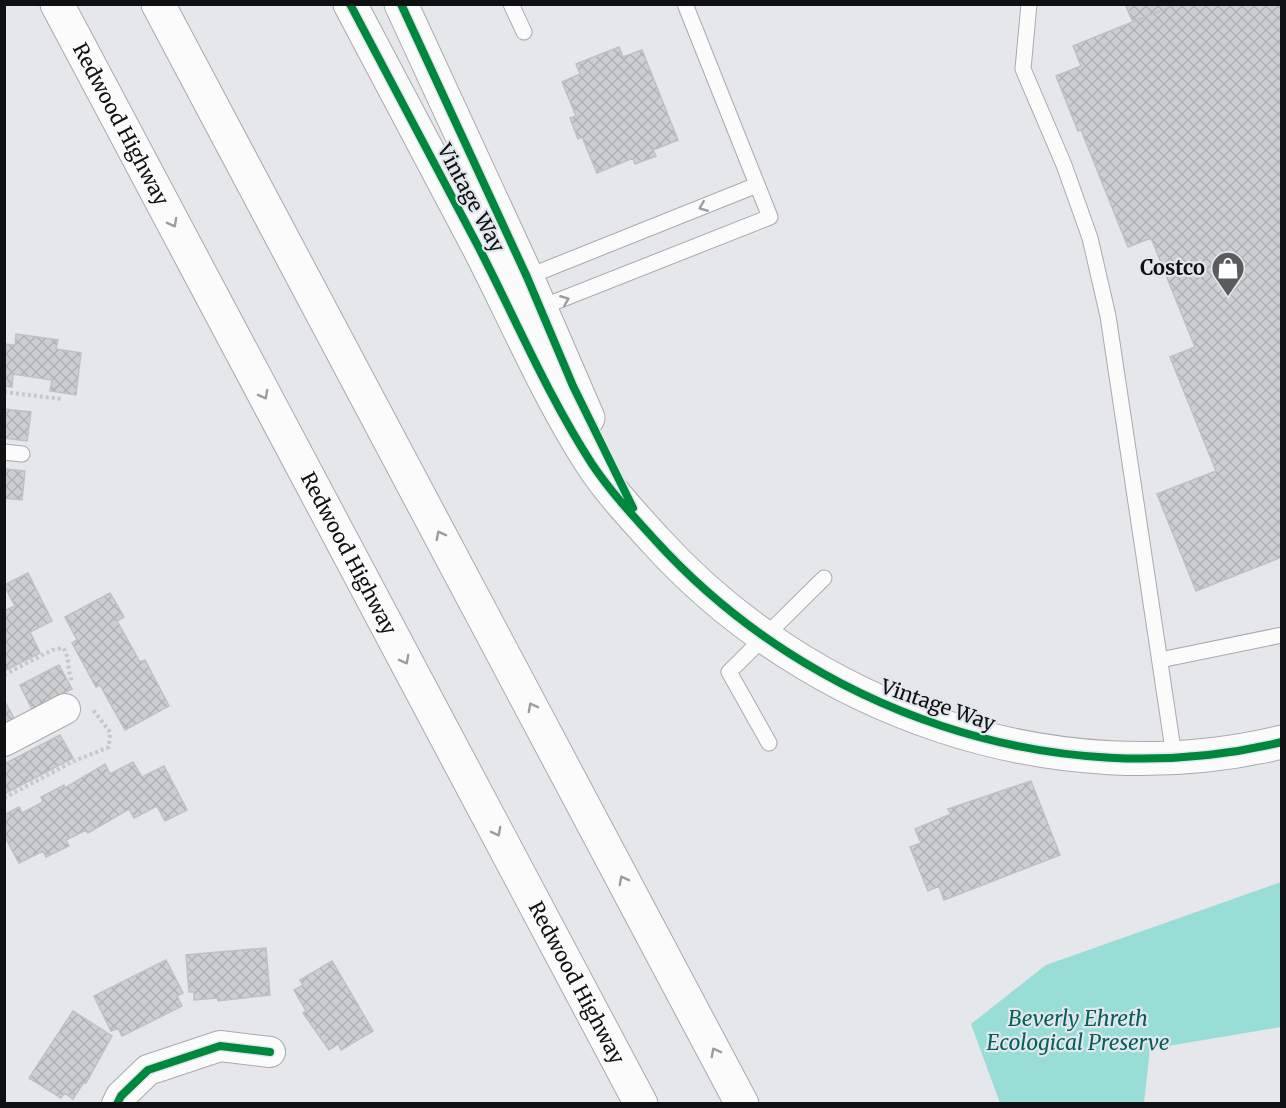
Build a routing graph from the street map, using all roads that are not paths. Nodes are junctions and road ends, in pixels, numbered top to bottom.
1 (57, 4) edge
2 (158, 4) edge
3 (350, 4) edge
4 (401, 4) edge
5 (512, 4) edge
6 (686, 4) edge
7 (1029, 4) edge
8 (524, 32) dead end
9 (758, 185) junction
10 (527, 277) junction
11 (508, 308) junction
12 (541, 309) junction
13 (4, 452) edge
14 (22, 454) dead end
15 (642, 527) junction
16 (824, 579) dead end
17 (1281, 635) edge
18 (763, 638) junction
19 (1160, 660) junction
20 (65, 709) dead end
21 (4, 741) edge
22 (1281, 742) edge
23 (769, 743) dead end
24 (1174, 756) junction
25 (270, 1052) dead end
26 (117, 1104) edge
27 (641, 1104) edge
28 (742, 1104) edge

1 -> 27 main road, Redwood Highway
28 -> 2 main road
3 - 11 main road, Vintage Way
4 - 10 main road, Vintage Way
5 - 8 lane
6 - 9 lane
7 - 19 lane
9 -> 10 lane
12 -> 9 lane
10 - 11 lane
10 - 12 main road, Vintage Way
11 - 12 lane
11 - 15 main road, Vintage Way
12 - 15 main road, Vintage Way
13 - 14 lane
15 - 18 main road, Vintage Way
16 - 18 lane
17 - 19 lane
18 - 23 lane
18 - 24 main road, Vintage Way
19 - 24 lane
20 - 21 street
22 - 24 main road, Vintage Way
25 - 26 street

